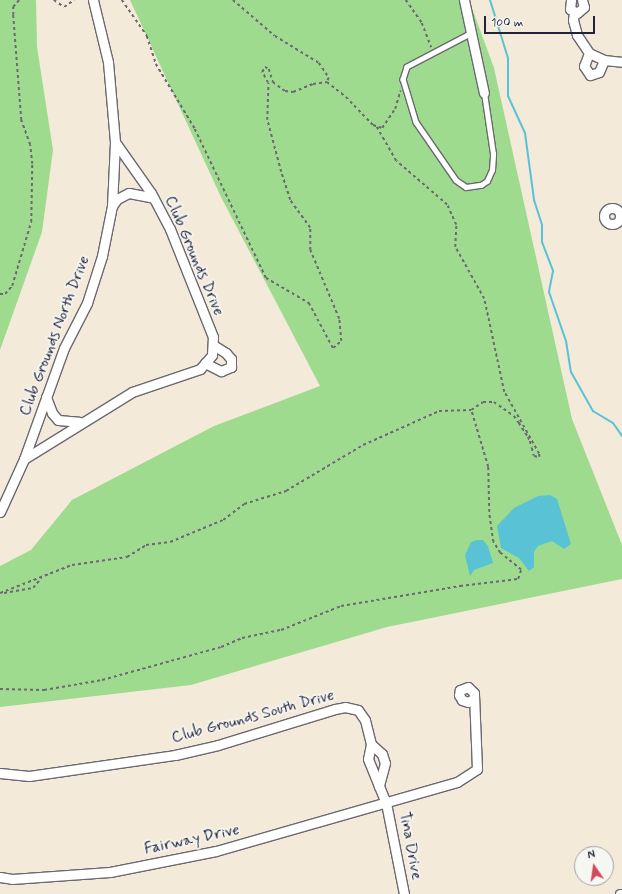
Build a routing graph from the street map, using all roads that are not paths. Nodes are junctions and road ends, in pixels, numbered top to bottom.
1 (94, 0) edge
2 (464, 0) edge
3 (571, 0) edge
4 (582, 0) edge
5 (574, 13) junction
6 (470, 34) junction
7 (589, 52) junction
8 (604, 60) junction
9 (622, 62) edge
10 (484, 93) joint
11 (115, 142) junction
12 (154, 198) junction
13 (112, 206) junction
14 (212, 345) junction
15 (205, 363) junction
16 (46, 397) junction
17 (82, 422) junction
18 (24, 459) junction
19 (0, 512) edge
20 (473, 699) dead end
21 (371, 744) junction
22 (0, 773) edge
23 (379, 786) junction
24 (386, 803) junction
25 (0, 877) edge
26 (404, 894) edge

1 - 11 street, Club Grounds North Drive
2 - 6 street
3 - 5 street
4 - 5 street
5 - 7 street
6 - 10 street
6 - 10 lane
7 - 8 street
7 - 8 street
8 - 9 street
11 - 12 street, Club Grounds Drive
11 - 13 street, Club Grounds North Drive
12 - 13 street
12 - 14 street, Club Grounds Drive
13 - 16 street, Club Grounds North Drive
14 - 15 street
14 - 15 street
15 - 17 street
16 - 17 street
16 - 18 street, Club Grounds North Drive
17 - 18 street
18 - 19 street, Club Grounds North Drive
20 - 24 street, Fairway Drive
21 - 22 street, Club Grounds South Drive
21 - 23 street, Club Grounds South Drive
21 - 23 street, Club Grounds South Drive
23 - 24 street, Club Grounds South Drive
24 - 25 street, Fairway Drive
24 - 26 street, Tina Drive

